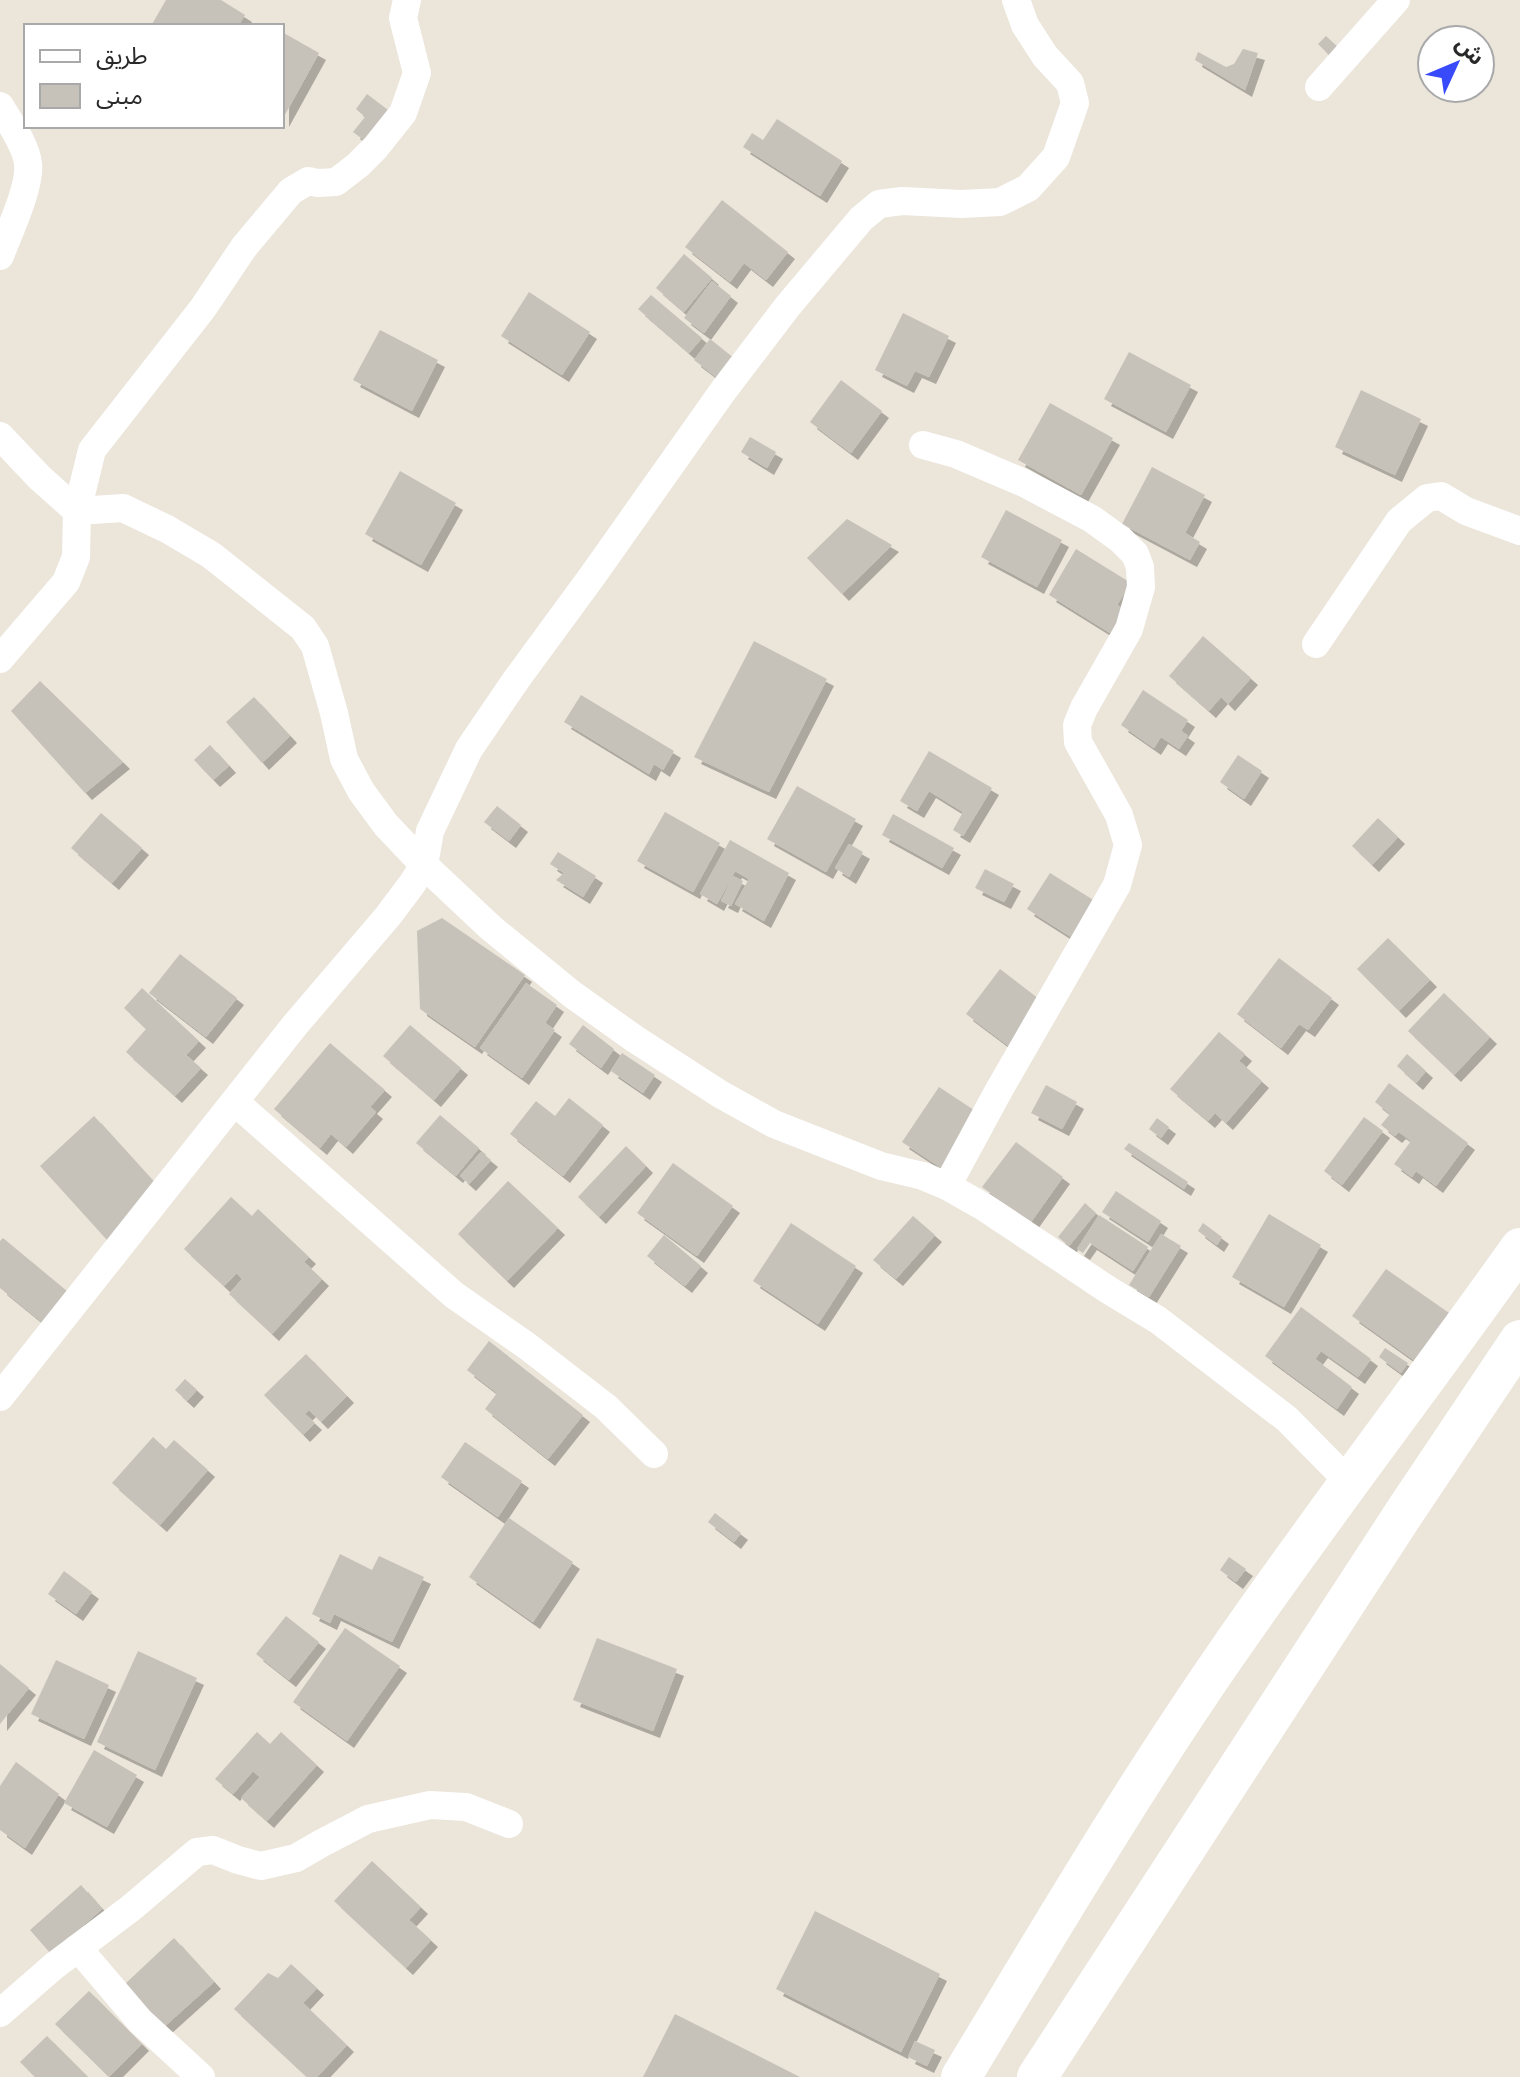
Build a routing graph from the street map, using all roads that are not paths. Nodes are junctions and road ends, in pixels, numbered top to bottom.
1 (407, 0) edge
2 (1016, 0) edge
3 (1396, 0) edge
4 (1319, 87) dead end
5 (0, 106) edge
6 (0, 256) edge
7 (0, 436) edge
8 (923, 445) dead end
9 (77, 511) junction
10 (1520, 531) edge
11 (1316, 644) dead end
12 (0, 659) edge
13 (424, 865) junction
14 (235, 1102) junction
15 (947, 1186) junction
16 (1520, 1248) edge
17 (1520, 1340) edge
18 (0, 1397) edge
19 (654, 1454) dead end
20 (1349, 1482) junction
21 (509, 1824) dead end
22 (78, 1948) junction
23 (0, 2013) edge
24 (201, 2077) edge
25 (961, 2077) edge
26 (1037, 2077) edge

1 - 9 street
2 - 13 street
3 - 4 street
5 - 6 street
7 - 9 street
8 - 15 street
9 - 12 street
9 - 13 street
10 - 11 street
13 - 14 street
13 - 15 street
14 - 18 street
14 - 19 street
15 - 20 street
16 - 20 main road
17 - 26 main road
20 - 25 main road
21 - 22 street
22 - 23 street
22 - 24 street

